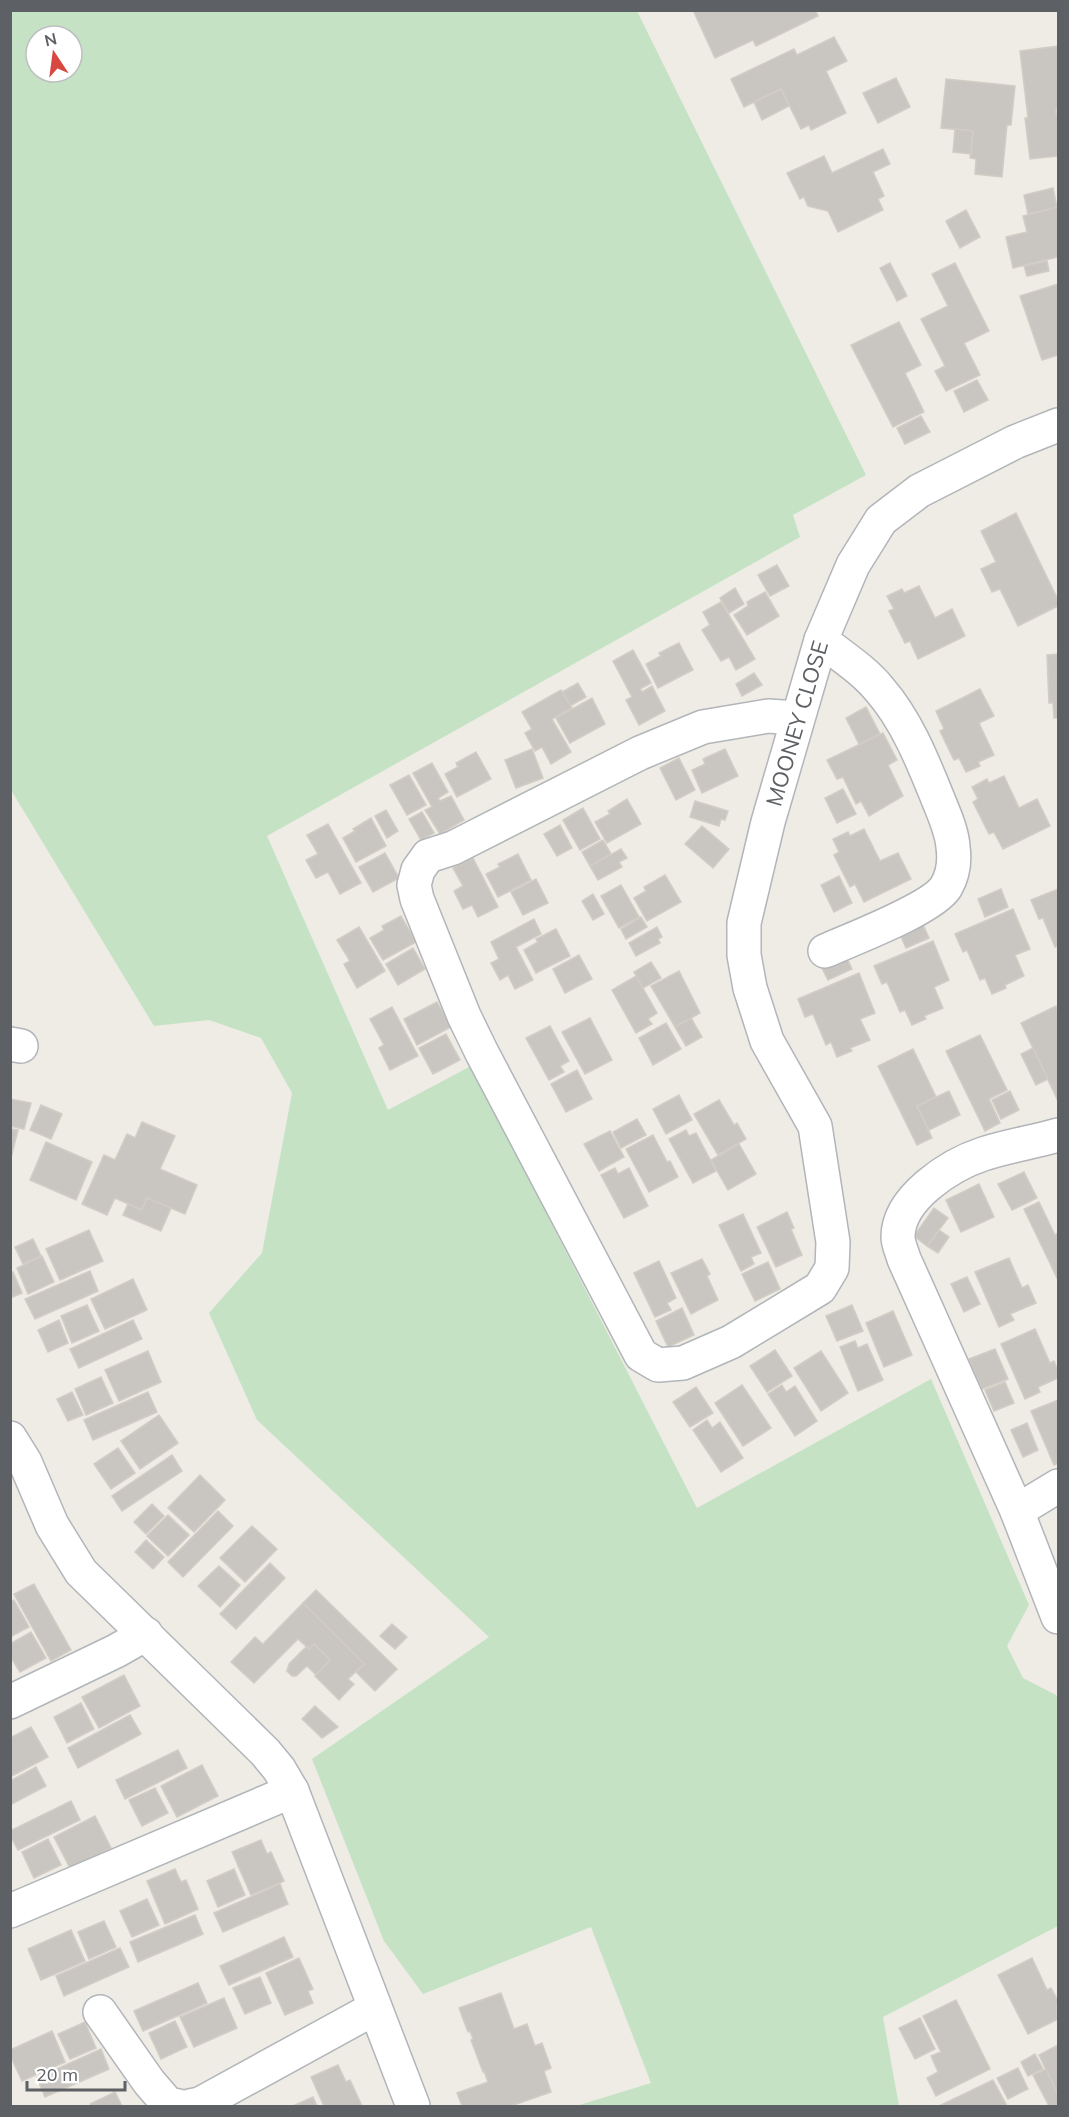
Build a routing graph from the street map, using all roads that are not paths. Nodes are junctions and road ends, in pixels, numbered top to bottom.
1 (1059, 425) edge
2 (821, 640) junction
3 (797, 718) junction
4 (825, 951) dead end
5 (1059, 1135) edge
6 (10, 1438) edge
7 (1059, 1486) edge
8 (1017, 1511) junction
9 (1055, 1606) edge
10 (146, 1634) junction
11 (10, 1702) edge
12 (292, 1791) junction
13 (10, 1911) edge
14 (375, 2008) junction
15 (100, 2012) dead end
16 (178, 2106) edge
17 (190, 2106) edge
18 (413, 2106) edge

1 - 2 street, MOONEY CLOSE
2 - 3 street, MOONEY CLOSE
2 - 4 street
3 - 3 street, MOONEY CLOSE
5 - 8 street
6 - 10 street
7 - 8 street
8 - 9 street
10 - 11 street
10 - 12 street
12 - 13 street
12 - 14 street
14 - 17 street
14 - 18 street
15 - 16 street

